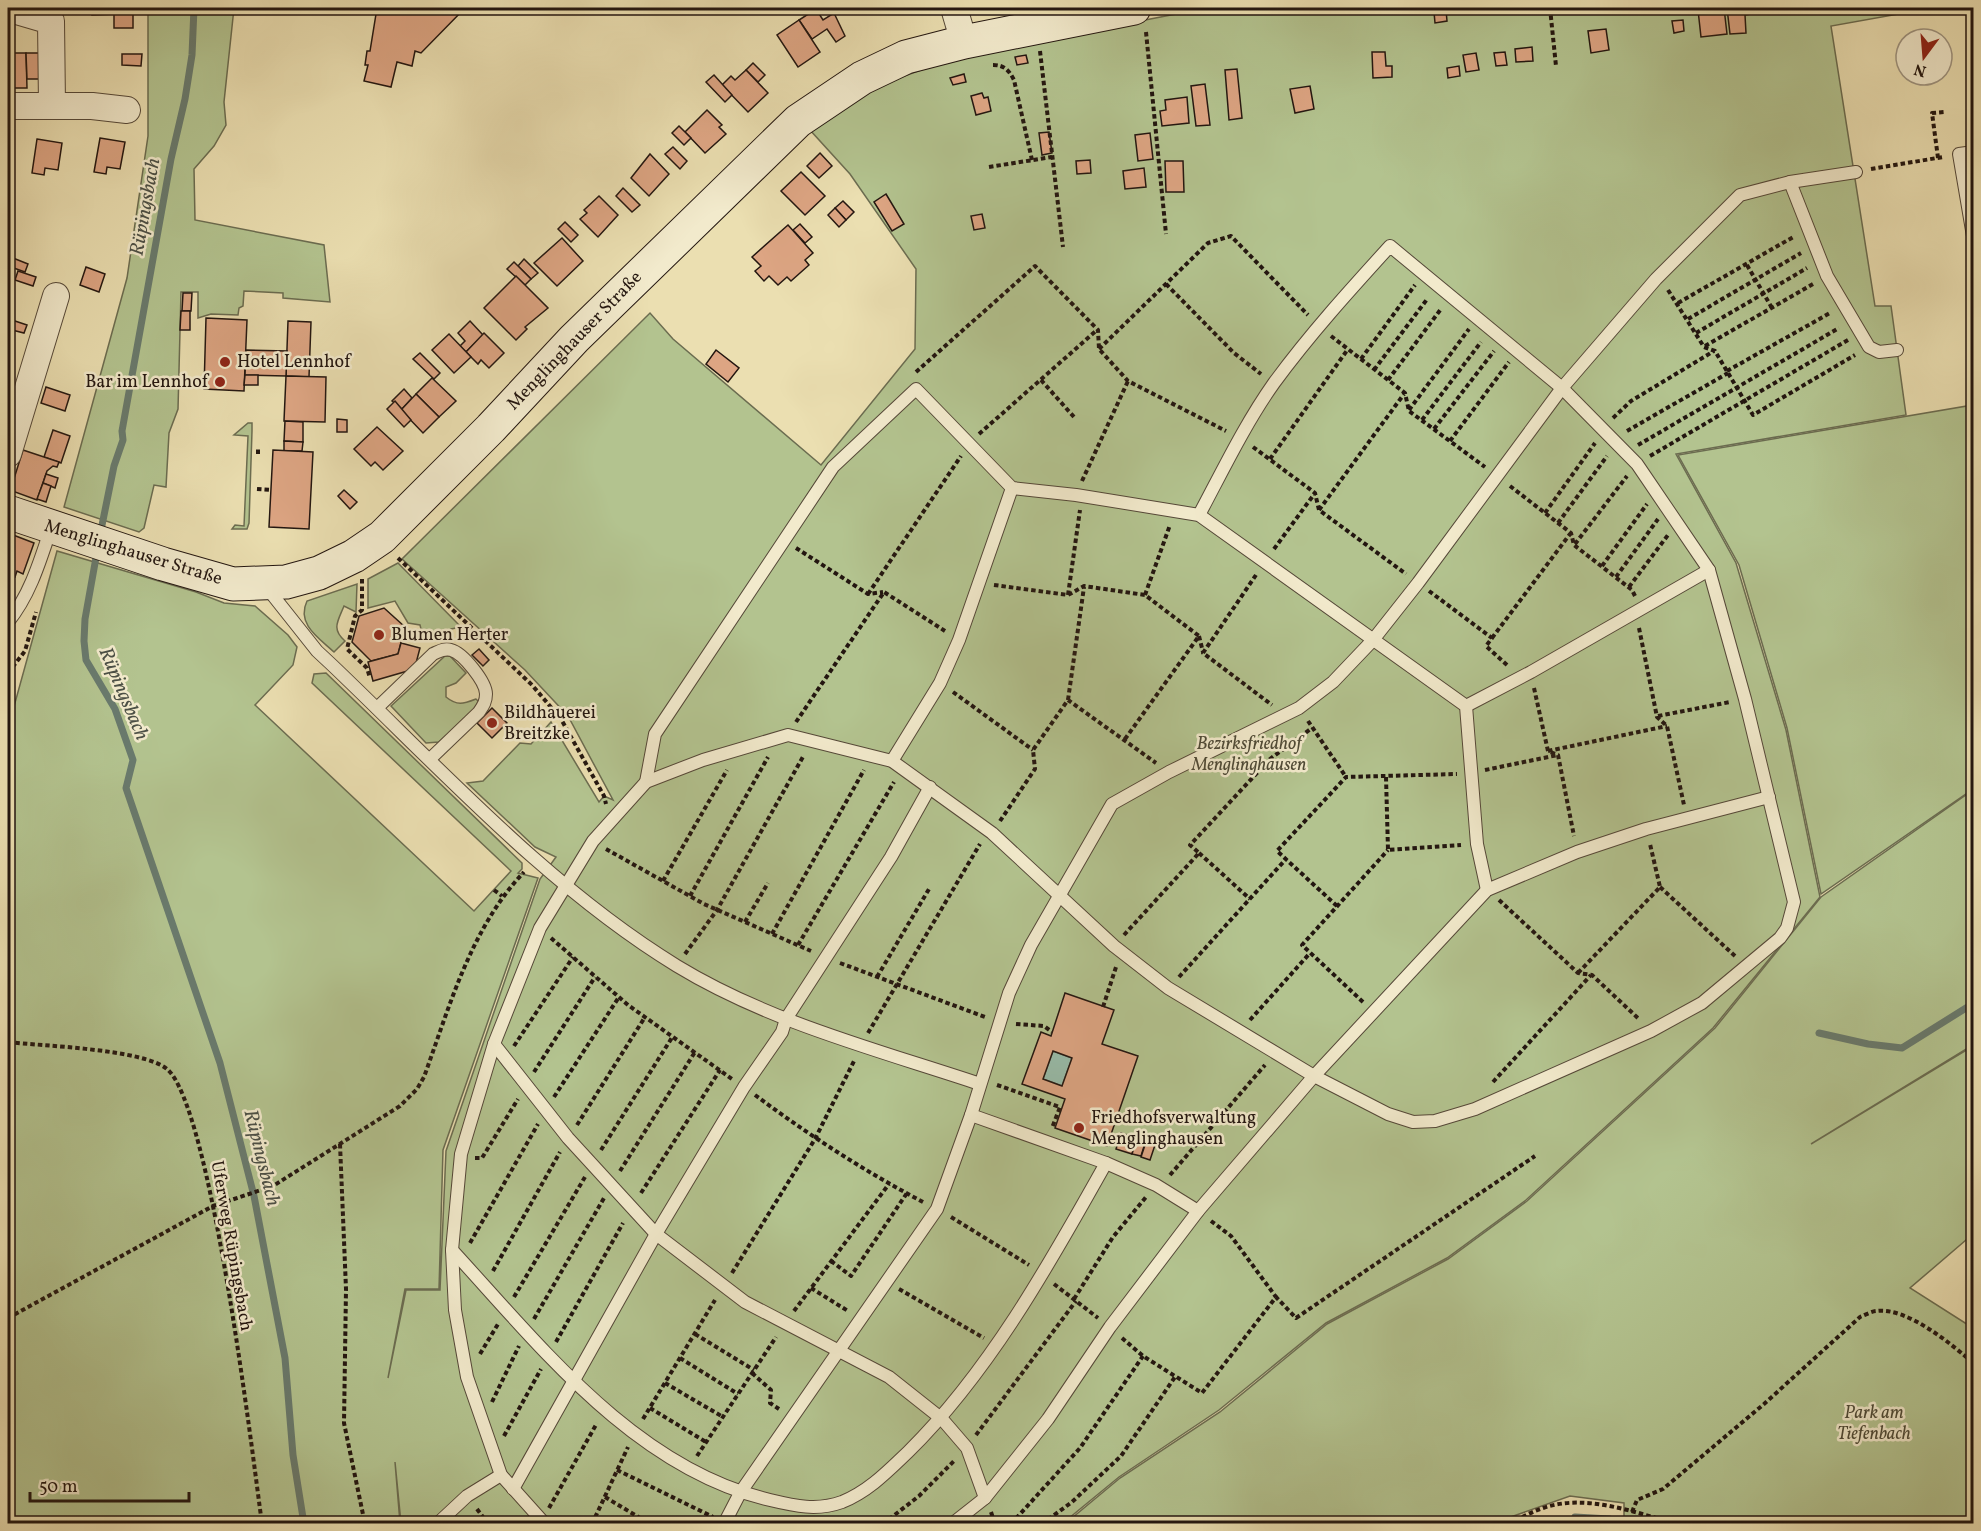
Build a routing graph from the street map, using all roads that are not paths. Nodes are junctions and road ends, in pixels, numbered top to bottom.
1 (954, 8) edge
2 (10, 9) edge
3 (1140, 20) edge
4 (964, 42) junction
5 (52, 105) junction
6 (8, 106) edge
7 (127, 110) dead end
8 (1974, 152) edge
9 (1856, 172) road end
10 (1790, 182) junction
11 (1974, 242) edge
12 (56, 296) dead end
13 (1897, 350) dead end
14 (1562, 388) junction
15 (8, 454) edge
16 (1012, 488) junction
17 (8, 512) edge
18 (1199, 515) junction
19 (59, 531) junction
20 (1709, 570) junction
21 (264, 584) junction
22 (8, 622) edge
23 (1373, 640) junction
24 (373, 704) junction
25 (1466, 706) junction
26 (430, 759) junction
27 (897, 765) junction
28 (646, 782) junction
29 (930, 787) junction
30 (1769, 797) junction
31 (564, 886) junction
32 (1487, 890) junction
33 (1058, 896) junction
34 (786, 1019) junction
35 (494, 1044) junction
36 (1314, 1076) junction
37 (981, 1082) junction
38 (971, 1116) junction
39 (1106, 1163) junction
40 (1198, 1210) junction
41 (656, 1234) junction
42 (456, 1255) junction
43 (838, 1350) junction
44 (574, 1380) junction
45 (942, 1419) junction
46 (501, 1475) junction
47 (513, 1489) junction
48 (740, 1493) junction
49 (985, 1498) junction
50 (543, 1522) edge
51 (724, 1523) edge
52 (437, 1524) edge
53 (952, 1524) edge

1 - 4 street
2 - 5 street
3 - 4 street, Menglinghauser Straße
4 - 21 street, Menglinghauser Straße
5 - 6 street
5 - 7 street
8 - 11 lane
9 - 10 lane
10 - 13 lane
10 - 14 lane
12 - 15 street
14 - 18 lane
14 - 20 lane
14 - 23 lane
16 - 18 lane
16 - 27 lane
16 - 28 lane
17 - 19 street, Menglinghauser Straße
18 - 23 lane
19 - 21 street, Menglinghauser Straße
19 - 22 lane
20 - 25 lane
20 - 30 lane
21 - 24 lane
23 - 25 lane
23 - 33 lane
24 - 26 lane
24 - 26 lane
25 - 32 lane
26 - 31 lane
27 - 28 lane
27 - 29 lane
28 - 31 lane
29 - 33 lane
29 - 34 lane
30 - 32 lane
30 - 36 lane
31 - 34 lane
31 - 35 lane
32 - 36 lane
33 - 36 lane
33 - 37 lane
34 - 37 lane
34 - 41 lane
35 - 41 lane
35 - 42 lane
36 - 40 lane
37 - 38 lane
38 - 39 lane
38 - 43 lane
39 - 40 lane
39 - 45 lane
40 - 49 lane
41 - 43 lane
41 - 44 lane
42 - 44 lane
42 - 46 lane
43 - 45 lane
43 - 48 lane
44 - 47 lane
44 - 48 lane
45 - 48 lane
45 - 49 lane
46 - 47 lane
46 - 52 lane
47 - 50 lane
48 - 51 lane
49 - 53 lane

